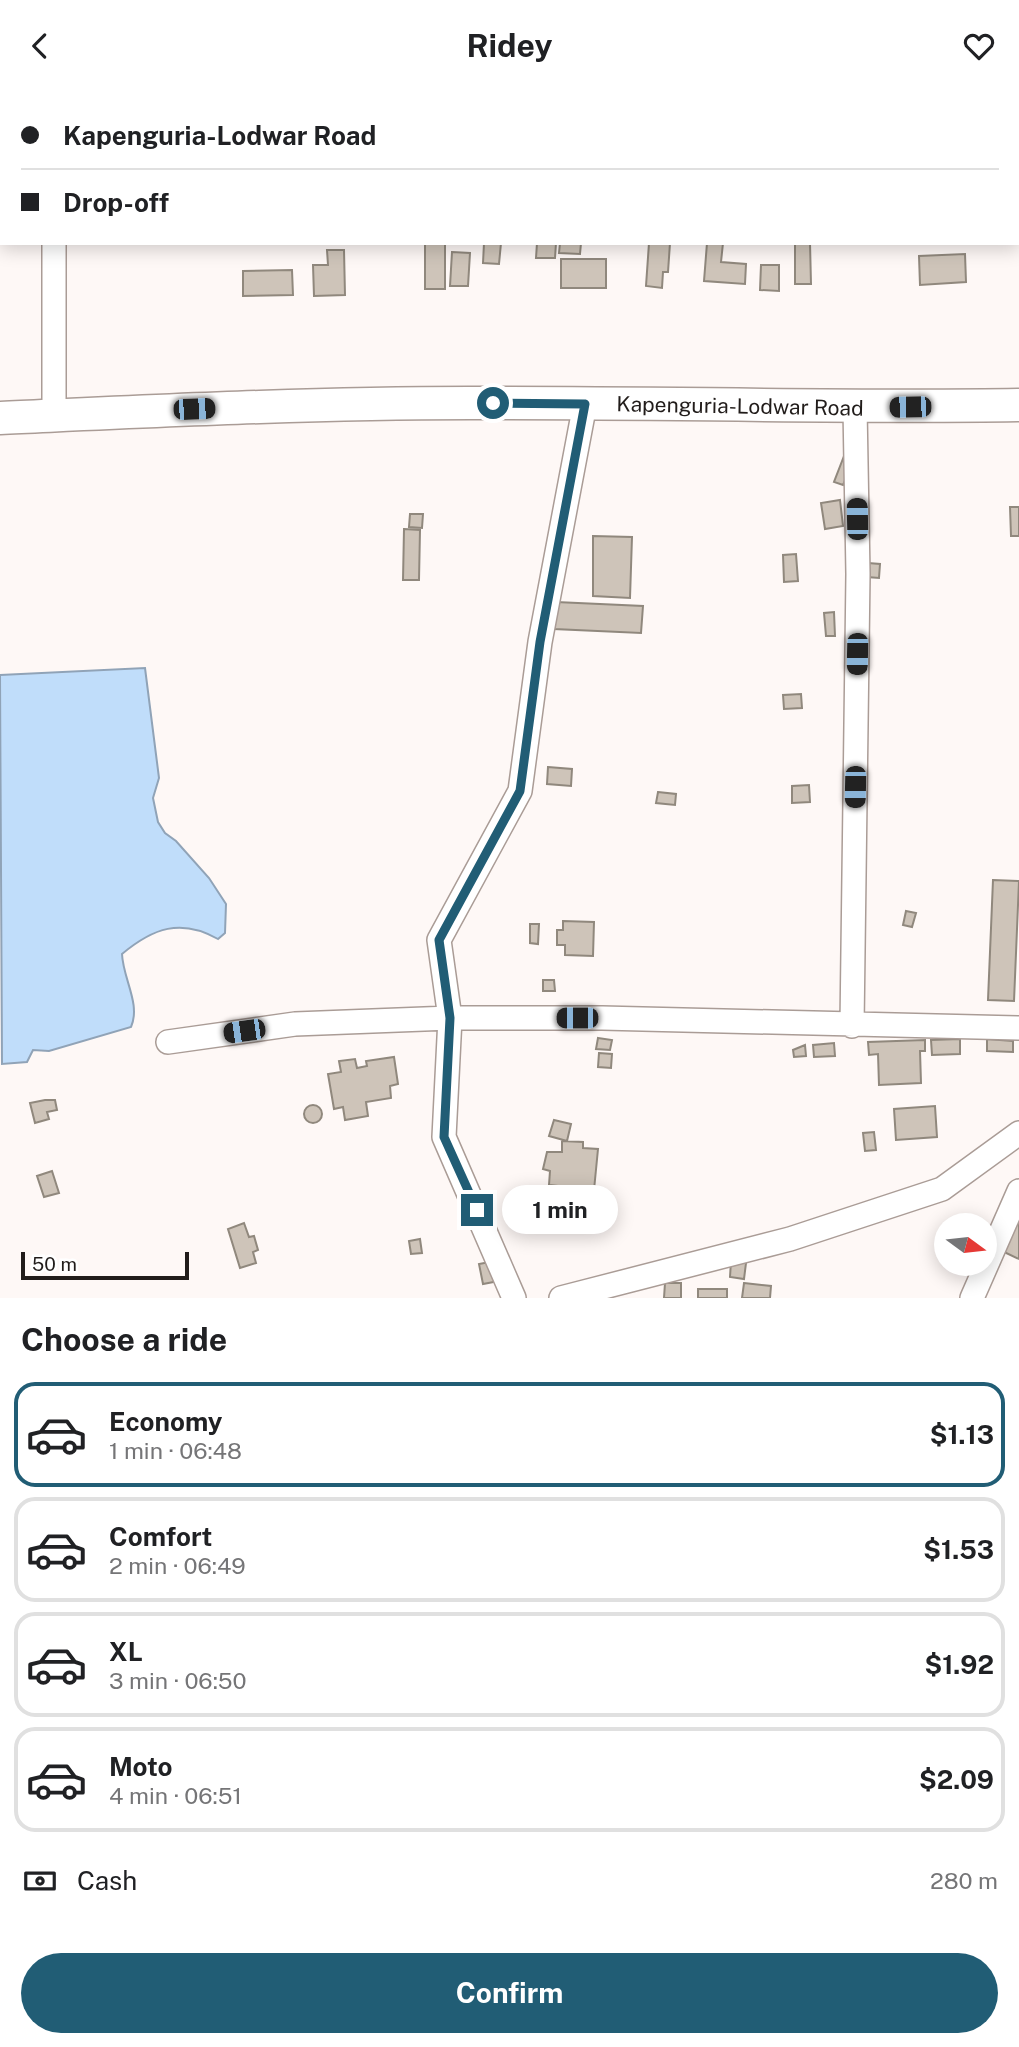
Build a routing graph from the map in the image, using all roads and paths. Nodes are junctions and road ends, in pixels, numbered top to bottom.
1 (50, 250) edge
2 (585, 404) junction
3 (1019, 405) edge
4 (855, 408) junction
5 (54, 415) junction
6 (0, 418) edge
7 (450, 1018) junction
8 (852, 1026) junction
9 (1019, 1028) edge
10 (168, 1042) dead end
11 (1019, 1133) edge
12 (1019, 1191) edge
13 (514, 1298) edge
14 (561, 1298) edge
15 (972, 1298) edge

1 - 5 street
2 - 4 highway, Kapenguria-Lodwar Road
2 - 5 highway, Kapenguria-Lodwar Road
2 - 7 street
3 - 4 highway, Kapenguria-Lodwar Road
4 - 8 street
5 - 6 highway, Kapenguria-Lodwar Road
7 - 8 street
7 - 10 street
7 - 13 street
8 - 9 street
11 - 14 street
12 - 15 street

